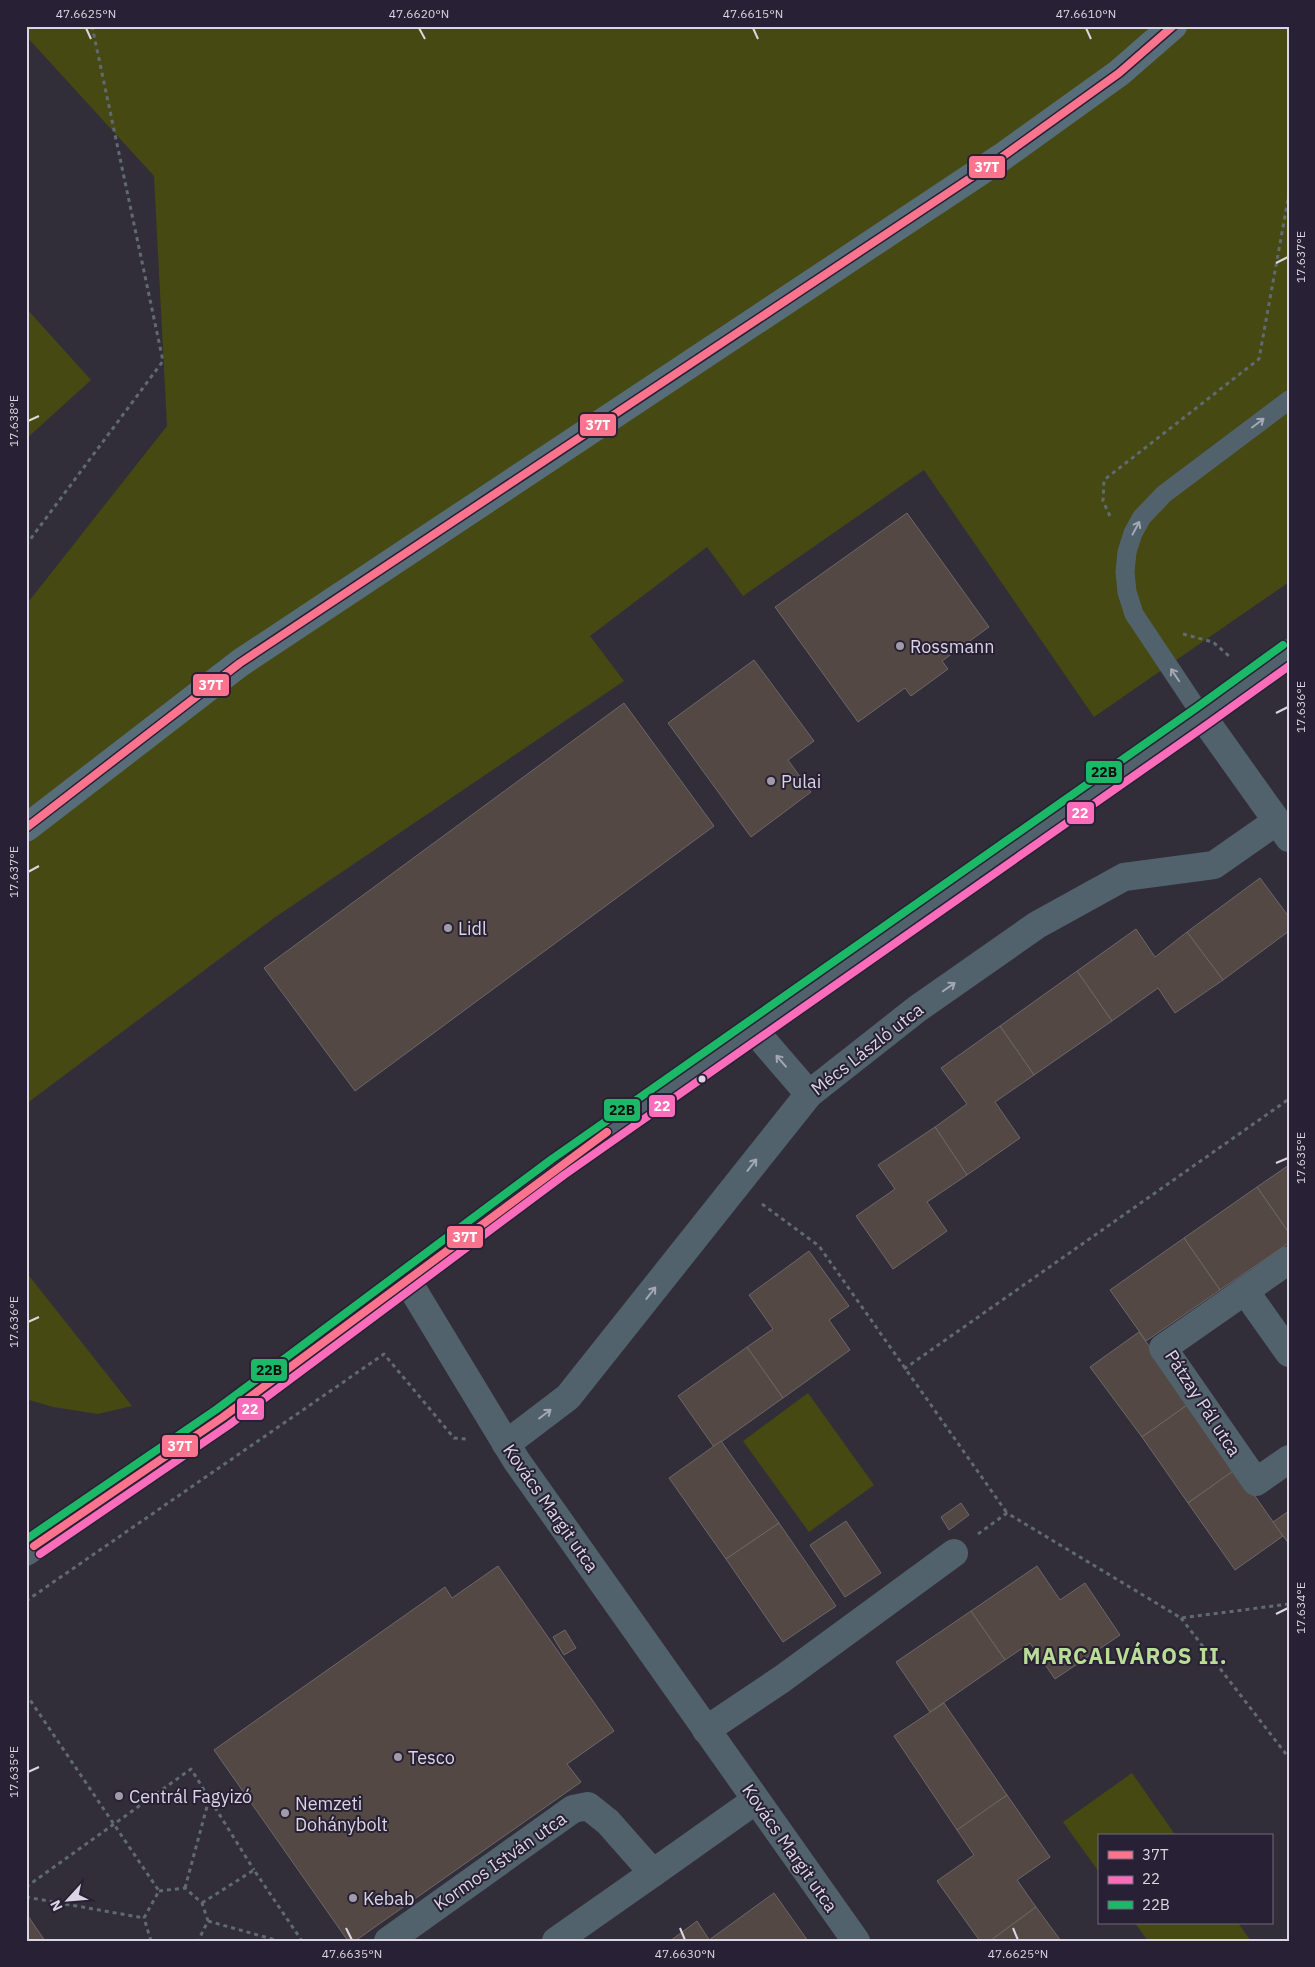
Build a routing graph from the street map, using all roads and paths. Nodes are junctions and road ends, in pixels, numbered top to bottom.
1 (92, 26) edge
2 (1173, 26) edge
3 (1289, 400) edge
4 (26, 545) edge
5 (1289, 653) edge
6 (1202, 716) junction
7 (26, 828) edge
8 (1283, 829) edge
9 (753, 1029) junction
10 (809, 1094) junction
11 (1289, 1098) edge
12 (736, 1185) junction
13 (1289, 1260) edge
14 (408, 1280) junction
15 (1245, 1290) junction
16 (1289, 1353) edge
17 (904, 1369) junction
18 (506, 1444) junction
19 (1289, 1459) edge
20 (1007, 1513) junction
21 (29, 1545) edge
22 (954, 1553) joint
23 (26, 1600) edge
24 (1289, 1604) edge
25 (1182, 1618) junction
26 (26, 1694) edge
27 (706, 1730) junction
28 (1289, 1758) edge
29 (209, 1798) junction
30 (756, 1800) junction
31 (114, 1824) junction
32 (254, 1870) junction
33 (653, 1873) junction
34 (26, 1887) edge
35 (185, 1888) junction
36 (159, 1891) junction
37 (26, 1897) edge
38 (202, 1903) junction
39 (144, 1918) junction
40 (208, 1922) junction
41 (150, 1941) edge
42 (198, 1941) edge
43 (279, 1941) edge
44 (302, 1941) edge
45 (388, 1941) edge
46 (556, 1941) edge
47 (856, 1941) edge

1 - 4 path
2 - 7 main road
6 -> 3 lane
5 - 6 street
6 - 8 street
6 - 9 street
10 -> 8 street, Mécs László utca
10 -> 9 street
9 - 14 street
12 -> 10 street, Mécs László utca
11 - 17 path
12 - 17 path
18 -> 12 street, Mécs László utca
13 - 15 street, Pátzay Pál utca
14 - 18 street, Kovács Margit utca
14 - 21 street
15 - 16 street
15 - 19 street, Pátzay Pál utca
17 - 20 path
18 - 23 path
18 - 27 street, Kovács Margit utca
20 - 22 path
20 - 25 path
22 - 27 street
24 - 25 path
25 - 28 path
26 - 31 path
27 - 30 street, Kovács Margit utca
29 - 31 path
29 - 32 path
29 - 35 path
30 - 33 street
30 - 47 street, Kovács Margit utca
31 - 34 path
31 - 36 path
32 - 38 path
32 - 44 path
33 - 45 street, Kormos István utca
33 - 46 street
35 - 36 path
35 - 38 path
36 - 39 path
37 - 39 path
38 - 40 path
39 - 41 path
40 - 42 path
40 - 43 path

